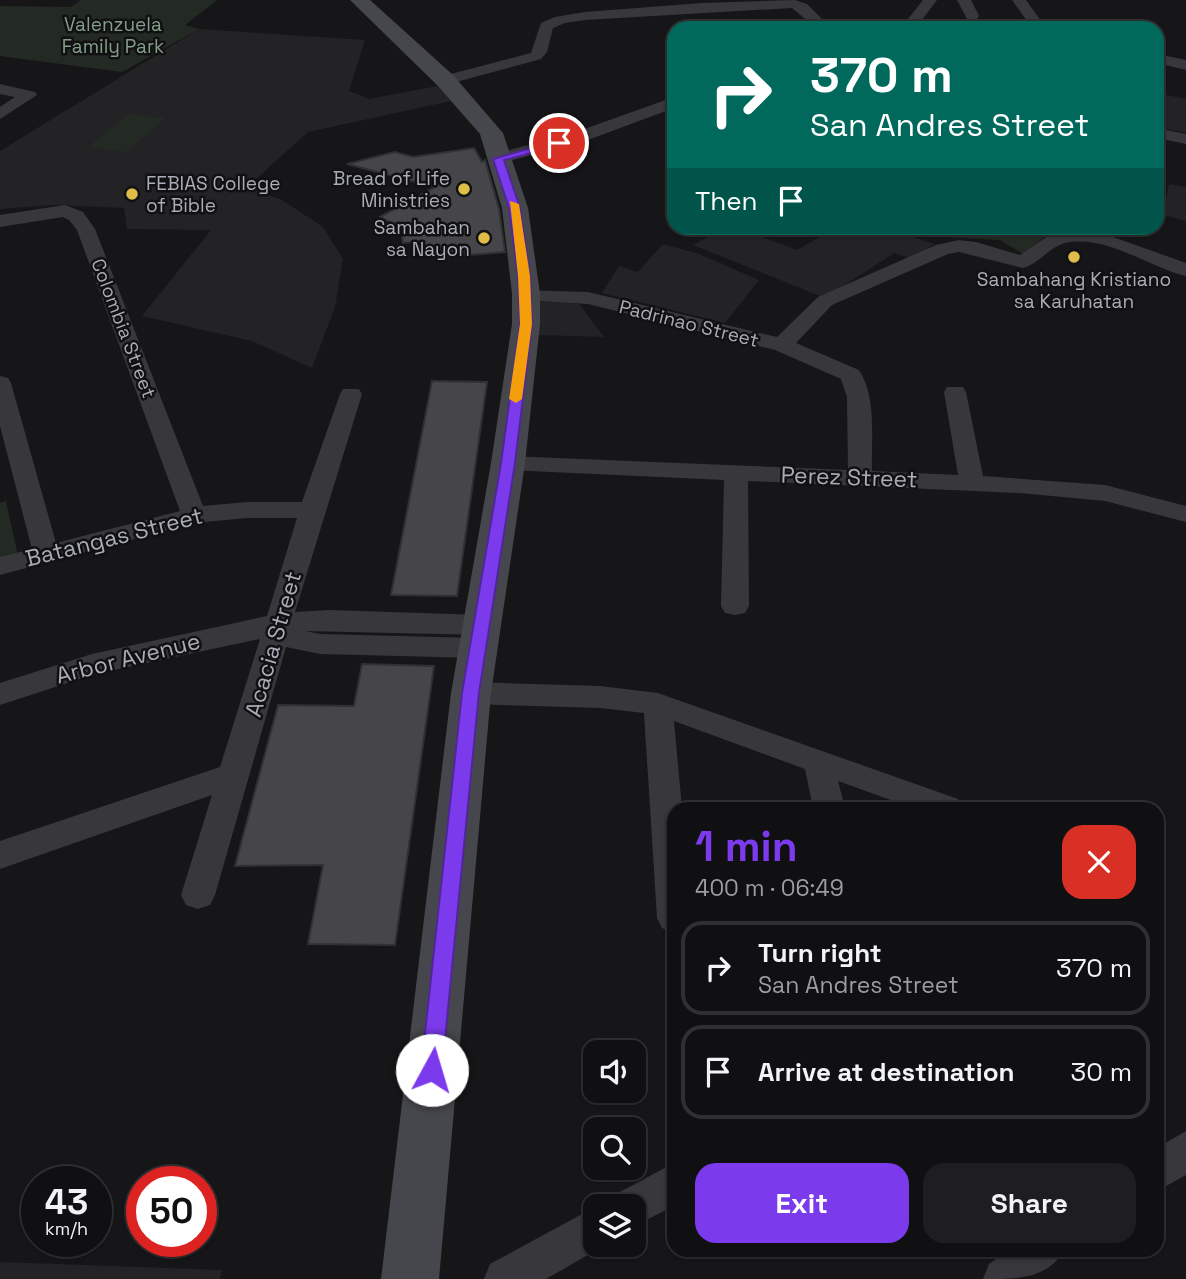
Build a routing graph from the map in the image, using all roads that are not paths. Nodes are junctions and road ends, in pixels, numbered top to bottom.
1 (359, 0) edge
2 (930, 0) edge
3 (964, 0) edge
4 (1019, 0) edge
5 (972, 16) dead end
6 (817, 21) edge
7 (915, 21) edge
8 (1034, 21) edge
9 (1164, 60) edge
10 (1186, 65) edge
11 (445, 80) junction
12 (0, 89) edge
13 (667, 105) edge
14 (0, 114) edge
15 (1164, 134) edge
16 (1186, 139) edge
17 (498, 159) junction
18 (0, 221) edge
19 (1186, 270) edge
20 (526, 294) junction
21 (782, 345) junction
22 (0, 383) edge
23 (955, 393) dead end
24 (351, 394) dead end
25 (508, 463) junction
26 (736, 472) junction
27 (860, 478) junction
28 (972, 483) junction
29 (312, 510) junction
30 (1186, 514) edge
31 (194, 515) junction
32 (46, 553) junction
33 (0, 566) edge
34 (735, 606) dead end
35 (271, 629) junction
36 (463, 636) junction
37 (471, 693) junction
38 (0, 694) edge
39 (657, 704) junction
40 (818, 761) junction
41 (234, 775) junction
42 (828, 802) edge
43 (931, 802) edge
44 (667, 830) edge
45 (0, 855) edge
46 (198, 895) dead end
47 (1186, 1151) edge
48 (1164, 1166) edge
49 (667, 1187) edge
50 (646, 1199) edge
51 (583, 1235) edge
52 (1034, 1257) edge
53 (410, 1279) edge
54 (505, 1279) edge
55 (1004, 1279) edge

1 - 11 main road
2 - 7 street
3 - 5 street
4 - 8 street
6 - 11 street
9 - 10 street
11 - 17 main road
12 - 14 street
13 - 17 street
15 - 16 street
17 - 20 main road
18 - 31 street, Colombia Street
19 - 21 street, Padrinao Street
20 - 21 street, Padrinao Street
20 - 25 main road
21 - 27 street
22 - 32 street
23 - 28 street
24 - 29 street, Acacia Street
25 - 26 street, Perez Street
25 - 36 main road
26 - 27 street, Perez Street
26 - 34 street
27 - 28 street, Perez Street
28 - 30 street, Perez Street
29 - 31 street, Batangas Street
29 - 35 street, Acacia Street
31 - 32 street, Batangas Street
32 - 33 street, Batangas Street
35 - 36 street, Arbor Avenue
35 - 38 street, Arbor Avenue
35 - 41 street, Acacia Street
36 - 37 main road
37 - 39 street
37 - 53 main road
39 - 40 street
39 - 44 street
40 - 42 street
40 - 43 street
41 - 45 street
41 - 46 street, Acacia Street
47 - 48 street
49 - 50 street
51 - 54 street
52 - 55 street

